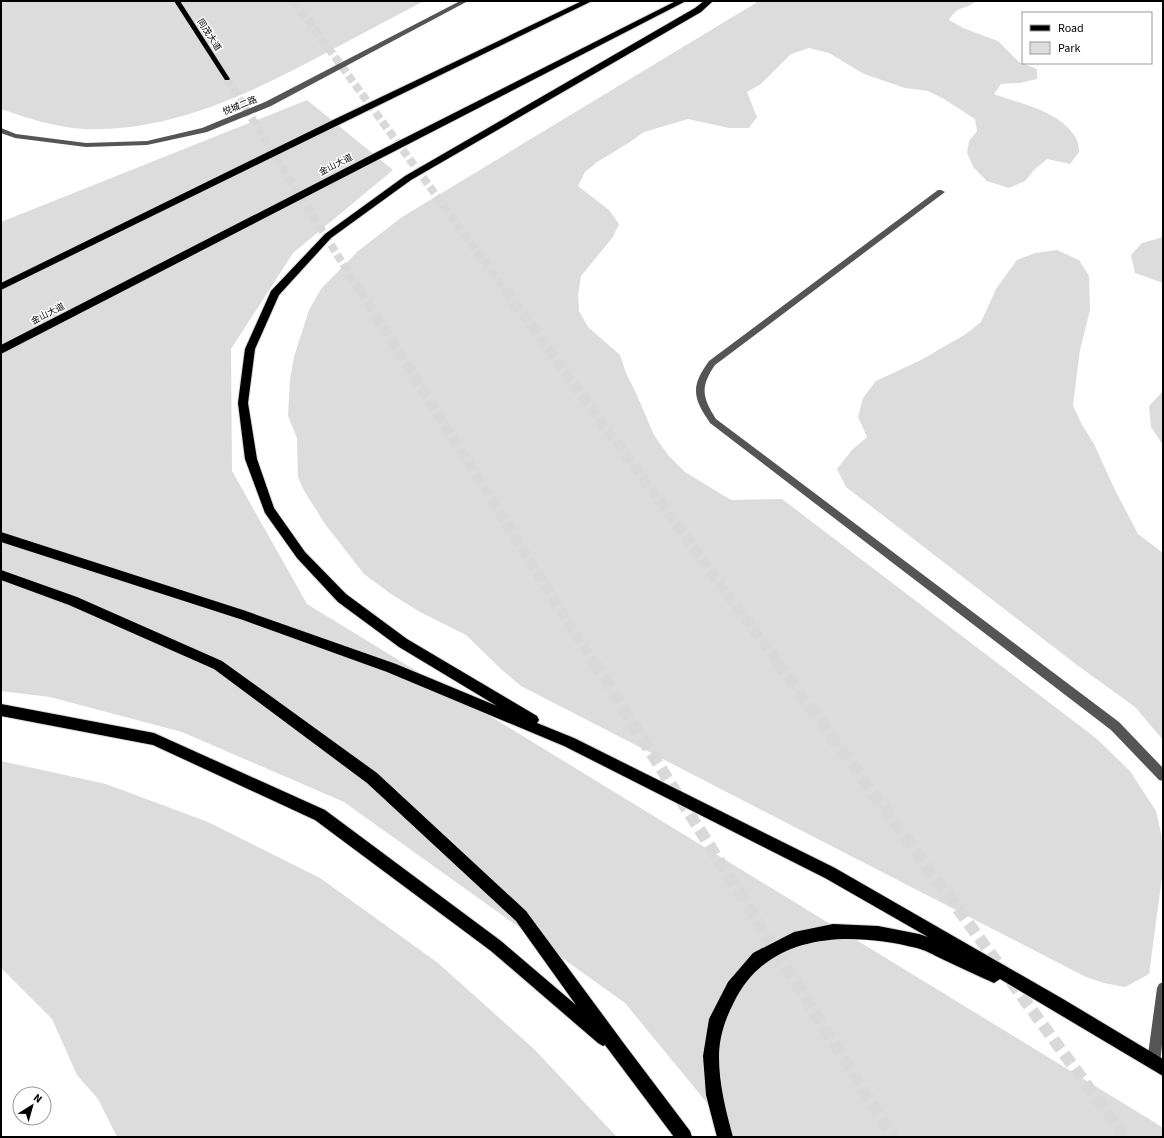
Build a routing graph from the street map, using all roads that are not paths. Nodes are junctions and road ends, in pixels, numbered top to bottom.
1 (177, 1) edge
2 (466, 1) edge
3 (588, 1) edge
4 (682, 1) edge
5 (709, 1) edge
6 (227, 79) tunnel mouth
7 (1, 130) edge
8 (941, 192) dead end
9 (1, 287) edge
10 (1, 350) edge
11 (1, 536) edge
12 (1, 575) edge
13 (1, 710) edge
14 (569, 742) junction
15 (1163, 776) edge
16 (1163, 988) edge
17 (1058, 1004) junction
18 (619, 1051) junction
19 (1158, 1065) edge
20 (684, 1137) edge
21 (725, 1137) edge

1 - 6 main road, 同茂大道
2 - 7 street, 悦城二路
3 - 9 highway
4 - 10 highway, 金山大道
5 - 14 highway
8 - 15 street
11 - 14 highway
12 - 18 highway
13 - 18 highway
14 - 17 highway
16 - 19 street
17 - 19 highway
17 - 21 highway
18 - 20 highway

